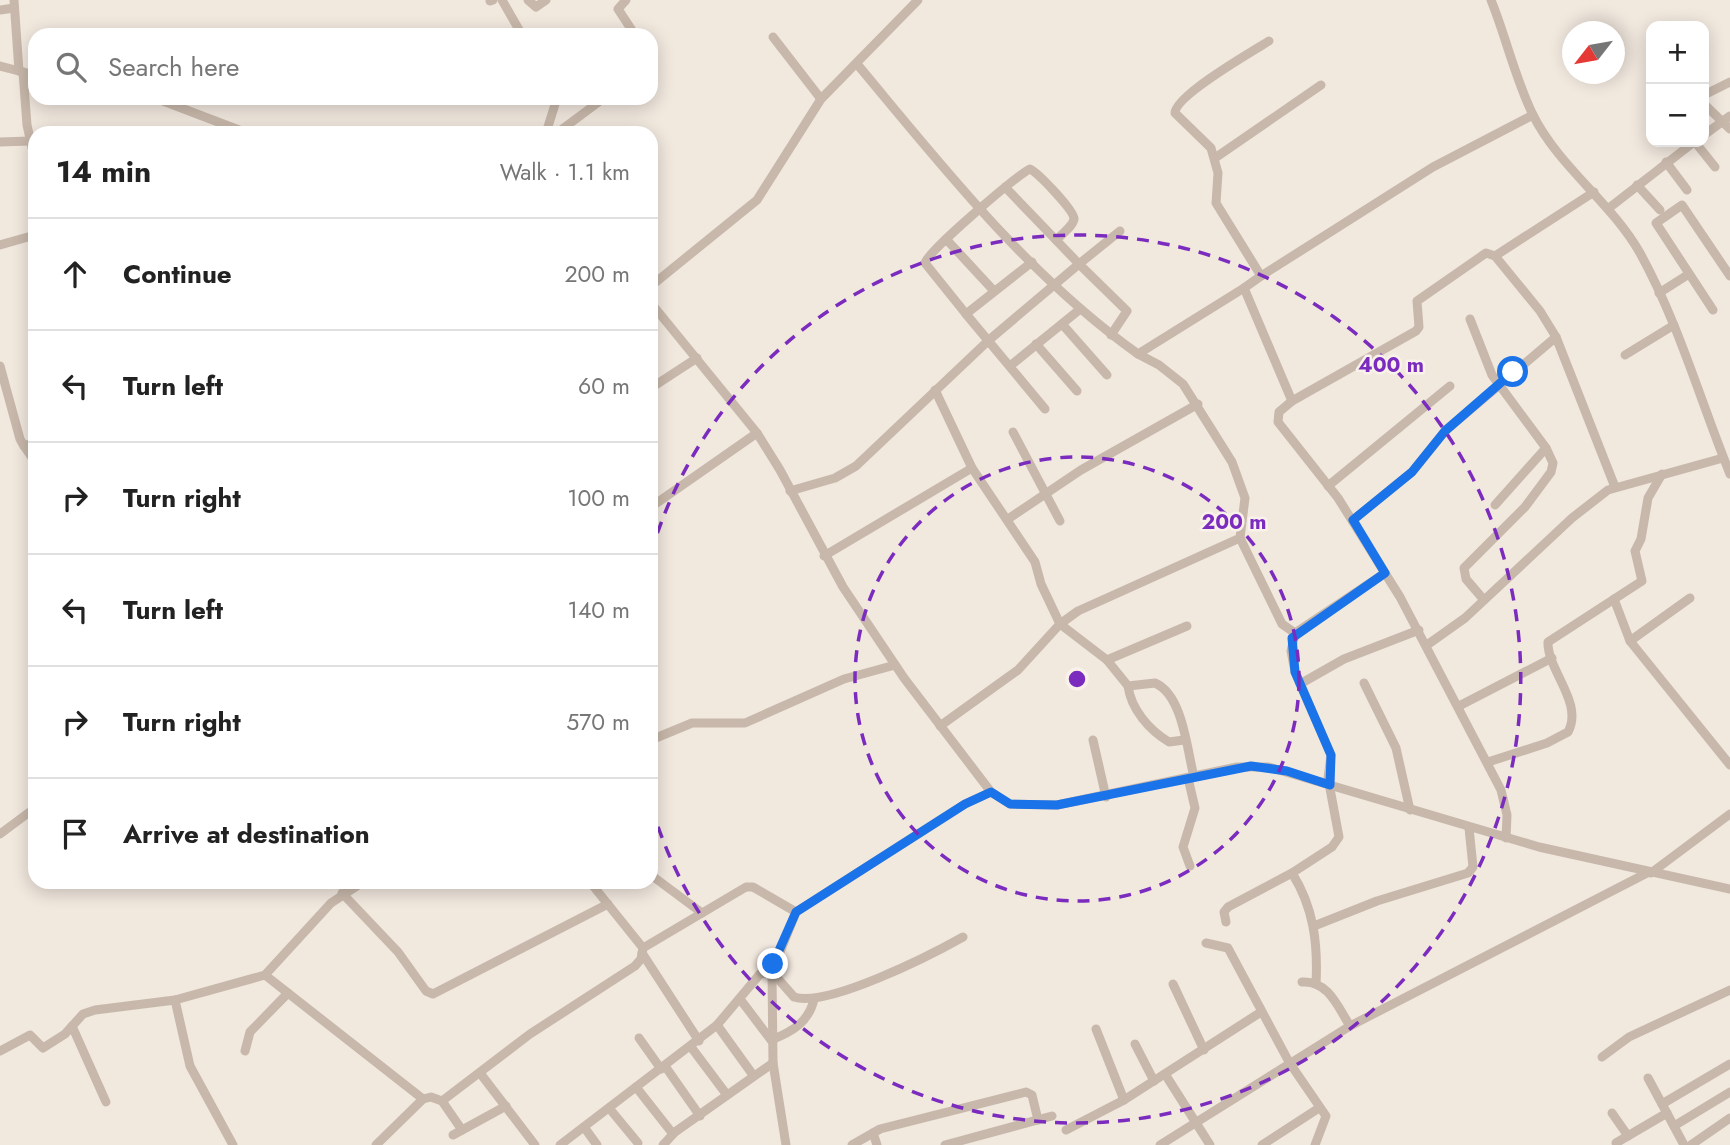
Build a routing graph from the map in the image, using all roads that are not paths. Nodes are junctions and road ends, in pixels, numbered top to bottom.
1 (502, 0) edge
2 (528, 0) edge
3 (546, 0) edge
4 (626, 0) edge
5 (918, 0) edge
6 (1491, 0) edge
7 (14, 4) edge
8 (0, 10) edge
9 (518, 28) edge
10 (630, 28) edge
11 (773, 37) dead end
12 (1269, 41) dead end
13 (857, 64) junction
14 (0, 66) edge
15 (21, 71) junction
16 (28, 73) edge
17 (1730, 82) edge
18 (1321, 85) dead end
19 (1709, 92) edge
20 (821, 99) junction
21 (171, 105) edge
22 (555, 105) edge
23 (595, 105) edge
24 (1709, 108) edge
25 (1533, 115) junction
26 (1728, 123) edge
27 (28, 126) edge
28 (220, 126) edge
29 (548, 126) edge
30 (566, 126) edge
31 (1709, 132) edge
32 (28, 141) edge
33 (0, 142) edge
34 (1687, 147) edge
35 (1698, 147) edge
36 (1215, 158) junction
37 (1666, 162) junction
38 (1714, 167) dead end
39 (1637, 185) junction
40 (1005, 187) junction
41 (1687, 190) dead end
42 (1594, 192) junction
43 (1609, 208) junction
44 (1660, 210) dead end
45 (979, 211) junction
46 (1120, 231) dead end
47 (28, 237) edge
48 (946, 239) junction
49 (1056, 240) junction
50 (0, 245) edge
51 (1495, 256) junction
52 (1032, 262) junction
53 (1079, 264) junction
54 (1689, 274) junction
55 (1261, 276) junction
56 (1730, 276) edge
57 (658, 280) edge
58 (1055, 286) junction
59 (1244, 288) junction
60 (994, 291) junction
61 (1659, 293) junction
62 (1079, 310) junction
63 (1713, 310) dead end
64 (658, 312) edge
65 (966, 314) junction
66 (1471, 320) dead end
67 (1062, 324) junction
68 (1674, 325) junction
69 (1111, 335) junction
70 (1556, 337) junction
71 (989, 340) junction
72 (1036, 344) junction
73 (1138, 354) junction
74 (1625, 355) dead end
75 (696, 358) junction
76 (1010, 366) junction
77 (0, 369) edge
78 (1107, 375) dead end
79 (658, 383) edge
80 (1450, 386) dead end
81 (1498, 386) junction
82 (935, 390) junction
83 (1077, 391) dead end
84 (1292, 401) junction
85 (1198, 404) junction
86 (1045, 409) dead end
87 (1013, 432) dead end
88 (757, 433) junction
89 (28, 445) edge
90 (24, 446) junction
91 (1546, 448) junction
92 (28, 452) edge
93 (1723, 458) junction
94 (972, 468) junction
95 (1662, 474) junction
96 (1730, 474) edge
97 (1328, 486) junction
98 (1615, 487) junction
99 (790, 491) junction
100 (1045, 492) junction
101 (658, 502) edge
102 (1495, 505) dead end
103 (1008, 519) junction
104 (1353, 520) junction
105 (1060, 521) dead end
106 (1240, 538) junction
107 (824, 556) junction
108 (1385, 573) junction
109 (1690, 598) dead end
110 (1614, 599) junction
111 (1484, 600) junction
112 (1060, 624) junction
113 (1187, 626) dead end
114 (1419, 631) junction
115 (1295, 633) junction
116 (1630, 641) junction
117 (1427, 645) junction
118 (1552, 658) junction
119 (1107, 660) junction
120 (895, 665) junction
121 (1364, 683) dead end
122 (1300, 684) junction
123 (1128, 686) junction
124 (1460, 706) junction
125 (940, 726) junction
126 (658, 737) edge
127 (1093, 740) dead end
128 (1184, 740) junction
129 (1488, 762) junction
130 (1730, 765) edge
131 (1191, 778) junction
132 (1330, 785) junction
133 (991, 792) junction
134 (1106, 797) junction
135 (1410, 810) junction
136 (28, 813) edge
137 (1730, 814) edge
138 (1469, 828) junction
139 (0, 834) edge
140 (1506, 838) junction
141 (1190, 866) dead end
142 (1292, 873) junction
143 (1649, 873) junction
144 (658, 881) edge
145 (350, 889) edge
146 (596, 889) edge
147 (1730, 890) edge
148 (342, 893) junction
149 (608, 904) junction
150 (796, 912) junction
151 (702, 913) junction
152 (1226, 922) dead end
153 (1314, 926) junction
154 (963, 937) dead end
155 (1206, 943) dead end
156 (643, 950) junction
157 (772, 972) junction
158 (265, 975) junction
159 (1302, 982) dead end
160 (1173, 984) dead end
161 (1316, 984) junction
162 (1730, 990) edge
163 (288, 993) junction
164 (740, 999) junction
165 (814, 999) junction
166 (175, 1000) junction
167 (1261, 1012) junction
168 (72, 1026) junction
169 (717, 1026) junction
170 (1350, 1026) junction
171 (1096, 1029) dead end
172 (639, 1038) dead end
173 (771, 1040) junction
174 (695, 1044) junction
175 (1135, 1044) dead end
176 (1204, 1050) junction
177 (0, 1051) edge
178 (245, 1051) dead end
179 (1602, 1057) dead end
180 (1289, 1062) junction
181 (773, 1063) junction
182 (1730, 1064) edge
183 (663, 1068) junction
184 (480, 1073) junction
185 (1165, 1074) junction
186 (753, 1075) junction
187 (1648, 1078) dead end
188 (1154, 1081) junction
189 (636, 1087) junction
190 (1730, 1092) edge
191 (727, 1094) junction
192 (423, 1099) junction
193 (1124, 1100) junction
194 (442, 1101) junction
195 (106, 1102) dead end
196 (506, 1106) junction
197 (609, 1108) junction
198 (1319, 1108) junction
199 (1665, 1108) junction
200 (1612, 1113) dead end
201 (700, 1116) junction
202 (1052, 1116) dead end
203 (1730, 1118) edge
204 (1038, 1120) junction
205 (1193, 1121) junction
206 (1674, 1126) junction
207 (584, 1128) junction
208 (1066, 1130) dead end
209 (873, 1133) junction
210 (673, 1134) junction
211 (1628, 1136) junction
212 (638, 1143) edge
213 (1616, 1143) dead end
214 (783, 1144) edge
215 (233, 1145) edge
216 (376, 1145) edge
217 (535, 1145) edge
218 (560, 1145) edge
219 (597, 1145) edge
220 (663, 1145) edge
221 (852, 1145) edge
222 (877, 1145) edge
223 (945, 1145) edge
224 (1160, 1145) edge
225 (1210, 1145) edge
226 (1262, 1145) edge
227 (1315, 1145) edge
228 (1684, 1145) edge
229 (1690, 1145) edge

1 - 9 street
2 - 3 street
4 - 10 street
5 - 13 street
6 - 25 street
7 - 8 street
7 - 15 street
11 - 20 street
12 - 36 street
13 - 20 street
13 - 45 street
14 - 15 street
15 - 16 street
15 - 27 street
17 - 19 street
18 - 36 street
20 - 57 street
21 - 28 street
22 - 29 street
23 - 30 street
24 - 26 street
25 - 42 street
25 - 55 street
26 - 31 street
32 - 33 street
34 - 37 street
35 - 38 street
36 - 55 street
37 - 39 street
37 - 41 street
39 - 43 street
39 - 44 street
40 - 45 street
40 - 49 street
40 - 49 street
42 - 43 street
42 - 51 street
43 - 61 street
45 - 48 street
45 - 52 street
46 - 53 street
47 - 50 street
48 - 60 street
48 - 65 street
49 - 53 street
51 - 70 street
51 - 84 street
52 - 58 street
52 - 60 street
53 - 58 street
53 - 69 street
54 - 56 street
54 - 61 street
54 - 63 street
55 - 59 street
58 - 62 street
58 - 71 street
59 - 73 street
59 - 84 street
60 - 65 street
61 - 68 street
62 - 67 street
62 - 69 street
64 - 75 street
65 - 71 street
66 - 81 street
67 - 72 street
67 - 78 street
68 - 74 street
68 - 93 street
69 - 73 street
70 - 81 street
70 - 98 street
71 - 76 street
71 - 82 street
72 - 76 street
72 - 83 street
73 - 85 street
75 - 79 street
75 - 88 street
76 - 86 street
77 - 90 street
80 - 97 street
81 - 91 street
81 - 104 street
82 - 94 street
82 - 99 street
84 - 97 street
85 - 100 street
85 - 106 street
87 - 100 street
88 - 99 street
88 - 101 street
89 - 90 street
90 - 92 street
91 - 102 street
91 - 111 street
93 - 95 street
93 - 96 street
94 - 103 street
94 - 107 street
95 - 98 street
95 - 110 street
97 - 104 street
98 - 111 street
99 - 107 street
100 - 103 street
100 - 105 street
103 - 112 street
104 - 108 street
106 - 112 street
106 - 115 street
107 - 120 street
108 - 114 street
108 - 115 street
109 - 116 street
110 - 116 street
110 - 118 street
111 - 117 street
112 - 119 street
112 - 125 street
113 - 119 street
114 - 117 street
114 - 122 street
115 - 122 street
116 - 130 street
117 - 124 street
118 - 124 street
118 - 129 street
119 - 123 street
120 - 125 street
120 - 126 street
121 - 135 street
122 - 132 street
123 - 128 street
123 - 128 street
124 - 129 street
125 - 133 street
127 - 134 street
128 - 131 street
129 - 140 street
131 - 132 street
131 - 134 street
131 - 141 street
132 - 135 street
132 - 142 street
133 - 134 street
133 - 150 street
135 - 138 street
136 - 139 street
137 - 143 street
138 - 140 street
138 - 153 street
140 - 143 street
142 - 152 street
142 - 153 street
143 - 147 street
143 - 170 street
144 - 151 street
145 - 148 street
146 - 149 street
148 - 149 street
148 - 158 street
149 - 156 street
150 - 151 street
150 - 157 street
151 - 156 street
153 - 161 street
154 - 165 street
155 - 167 street
156 - 174 street
156 - 184 street
157 - 164 street
157 - 165 street
157 - 173 street
158 - 163 street
158 - 166 street
159 - 161 street
160 - 176 street
161 - 170 street
162 - 179 street
163 - 178 street
163 - 192 street
164 - 169 street
164 - 173 street
165 - 173 street
166 - 168 street
166 - 215 street
167 - 176 street
167 - 180 street
168 - 177 street
168 - 195 street
169 - 174 street
169 - 186 street
170 - 180 street
171 - 193 street
172 - 183 street
173 - 181 street
174 - 183 street
174 - 191 street
175 - 188 street
176 - 185 street
180 - 198 street
180 - 205 street
181 - 186 street
181 - 214 street
182 - 199 street
183 - 189 street
183 - 201 street
184 - 194 street
184 - 196 street
185 - 188 street
185 - 205 street
186 - 191 street
187 - 199 street
188 - 193 street
189 - 197 street
189 - 210 street
190 - 206 street
191 - 201 street
192 - 194 street
192 - 216 street
193 - 208 street
194 - 196 street
196 - 217 street
197 - 207 street
197 - 212 street
198 - 226 street
198 - 227 street
199 - 206 street
199 - 211 street
200 - 211 street
201 - 210 street
202 - 204 street
203 - 229 street
204 - 209 street
204 - 223 street
205 - 224 street
205 - 225 street
206 - 228 street
207 - 218 street
207 - 219 street
209 - 221 street
209 - 222 street
210 - 220 street
211 - 213 street

